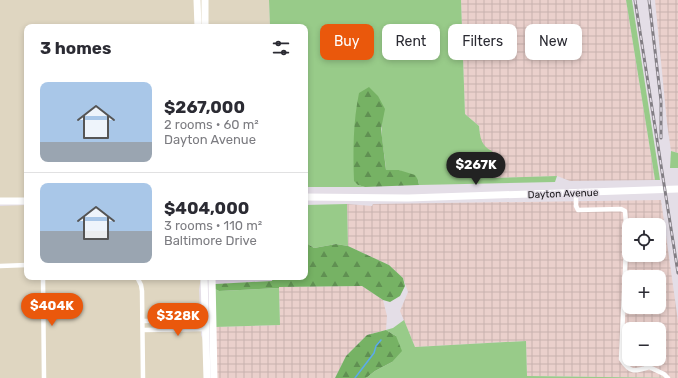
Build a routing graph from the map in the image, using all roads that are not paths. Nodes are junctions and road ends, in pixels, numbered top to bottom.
1 (197, 0) edge
2 (205, 0) edge
3 (198, 24) edge
4 (206, 24) edge
5 (678, 189) edge
6 (576, 193) junction
7 (308, 196) edge
8 (0, 201) edge
9 (24, 201) edge
10 (24, 265) edge
11 (0, 266) edge
12 (43, 280) edge
13 (138, 280) edge
14 (204, 280) edge
15 (212, 280) edge
16 (209, 320) junction
17 (143, 321) junction
18 (209, 329) junction
19 (143, 330) junction
20 (44, 378) edge
21 (143, 378) edge
22 (207, 378) edge
23 (214, 378) edge
24 (668, 378) edge

1 - 3 main road
2 - 4 main road
5 - 6 main road, Dayton Avenue
6 - 7 main road, Dayton Avenue
6 - 24 street
8 - 9 main road
10 - 11 street
12 - 20 street
13 - 17 street
14 - 16 main road
15 - 16 main road
16 - 17 street
16 - 18 main road
17 - 19 street
18 - 19 street
18 - 22 main road
18 - 23 main road
19 - 21 street

